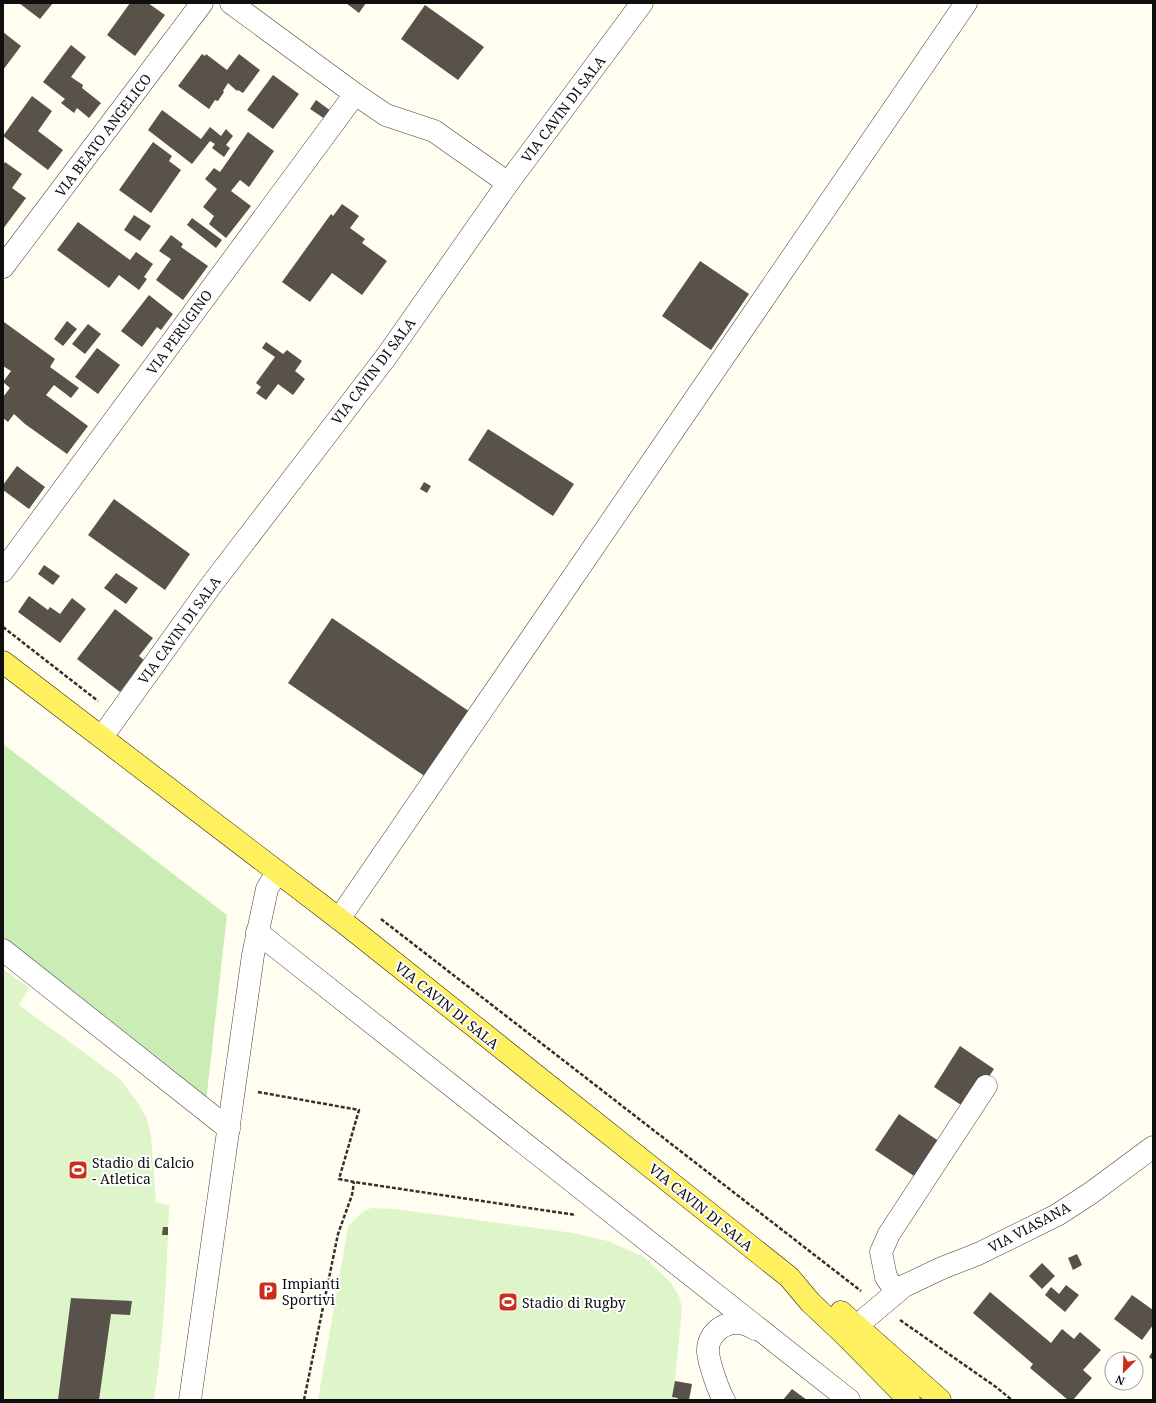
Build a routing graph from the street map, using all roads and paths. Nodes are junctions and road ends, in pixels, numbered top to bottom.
1 (202, 3) edge
2 (231, 3) edge
3 (642, 3) edge
4 (966, 3) edge
5 (355, 94) junction
6 (508, 183) junction
7 (3, 267) edge
8 (3, 571) edge
9 (3, 627) edge
10 (3, 662) edge
11 (117, 717) junction
12 (102, 738) junction
13 (277, 872) junction
14 (354, 898) junction
15 (339, 919) junction
16 (257, 932) junction
17 (3, 950) edge
18 (986, 1086) dead end
19 (234, 1088) junction
20 (228, 1129) junction
21 (1153, 1147) edge
22 (354, 1182) junction
23 (584, 1216) dead end
24 (888, 1299) junction
25 (852, 1332) junction
26 (764, 1333) junction
27 (848, 1398) edge
28 (190, 1400) edge
29 (304, 1400) edge
30 (724, 1400) edge
31 (909, 1400) edge
32 (940, 1400) edge
33 (1012, 1400) edge

1 - 7 street, VIA BEATO ANGELICO
2 - 5 street
3 - 6 street, VIA CAVIN DI SALA
4 - 14 street
5 - 6 street
5 - 8 street, VIA PERUGINO
6 - 11 street, VIA CAVIN DI SALA
9 - 11 path
10 - 12 main road, VIA CAVIN DI SALA
11 - 12 street, VIA CAVIN DI SALA
12 - 13 main road, VIA CAVIN DI SALA
13 - 15 main road, VIA CAVIN DI SALA
13 - 16 street
14 - 15 street
14 - 24 path
15 - 25 main road, VIA CAVIN DI SALA
16 - 19 street
16 - 26 street
17 - 20 street
18 - 24 street
19 - 20 street
19 - 22 path
20 - 28 street
21 - 24 street, VIA VIASANA
22 - 23 path
22 - 29 path
24 - 25 street, VIA VIASANA
24 - 33 path
25 - 31 main road, VIA CAVIN DI SALA
25 - 32 main road, VIA CAVIN DI SALA
26 - 27 street
26 - 30 street

